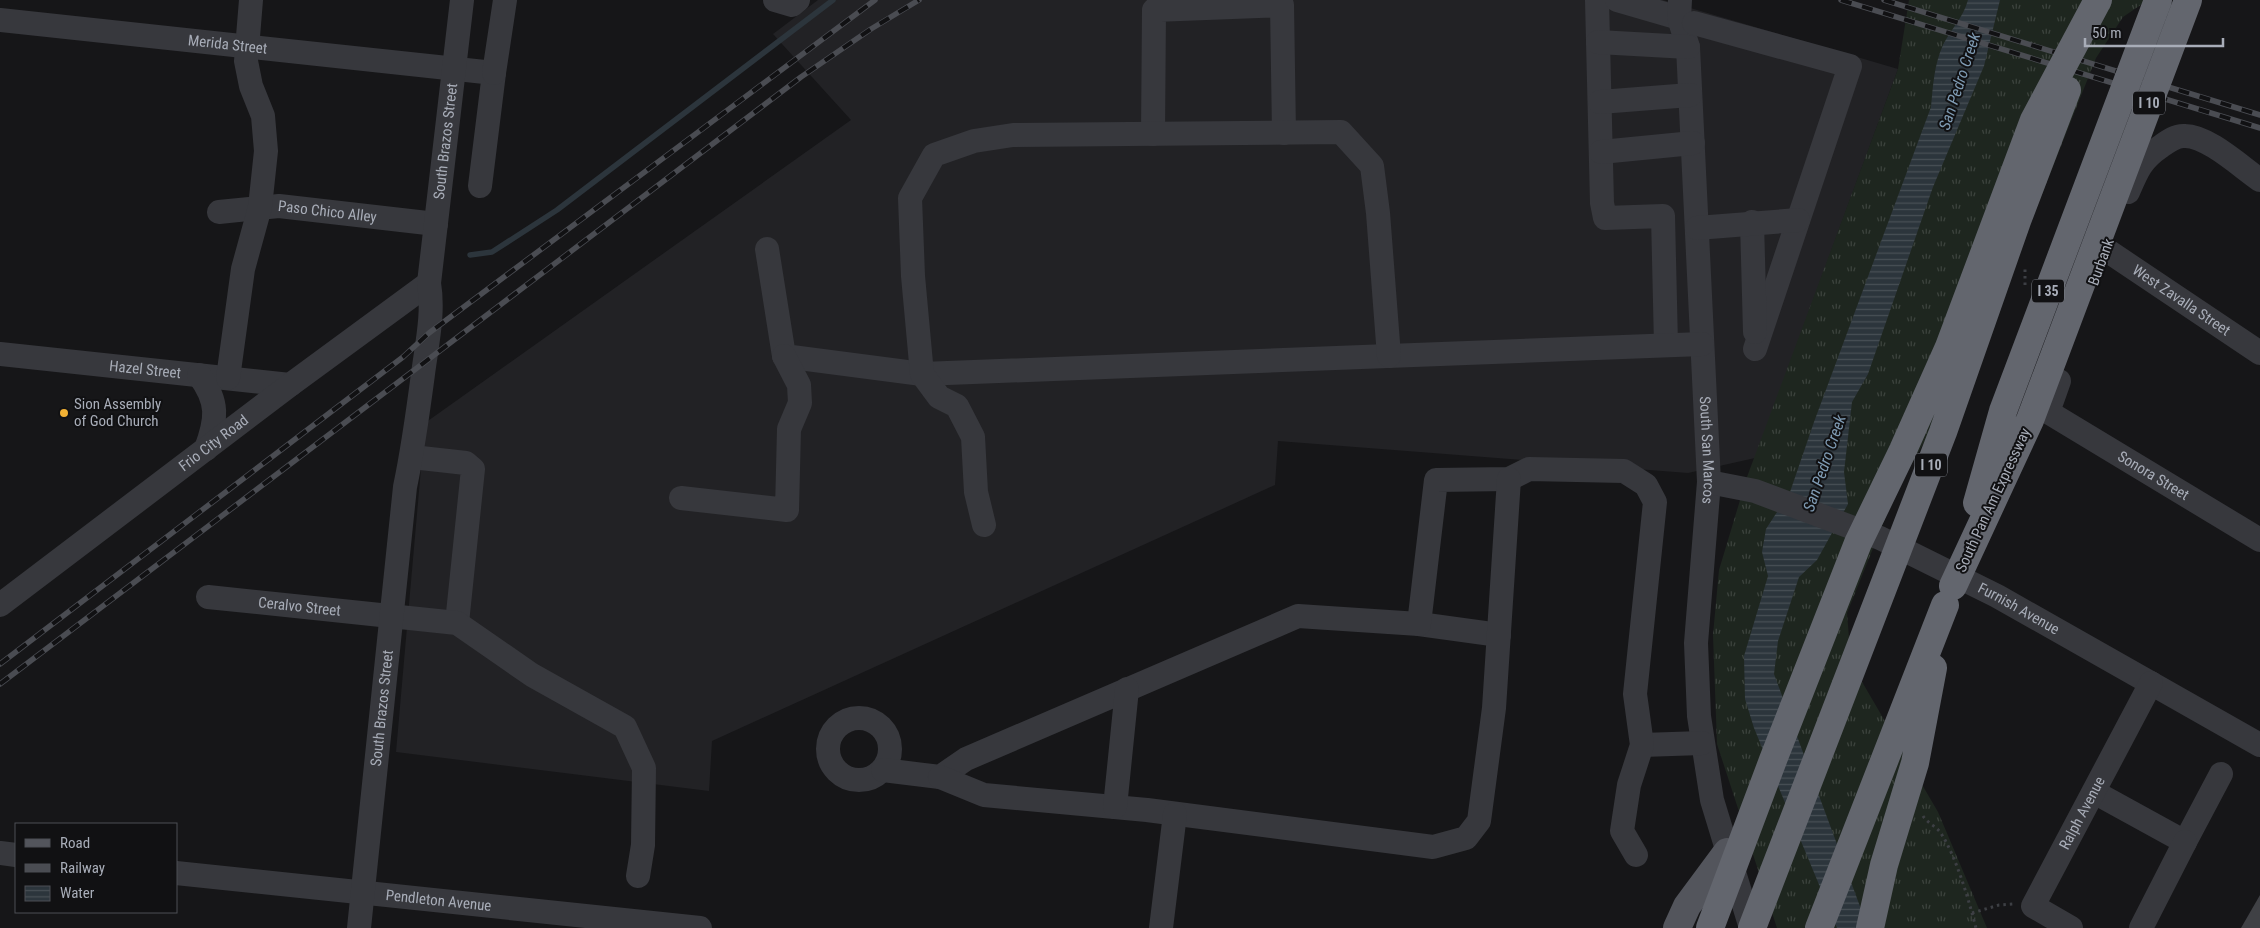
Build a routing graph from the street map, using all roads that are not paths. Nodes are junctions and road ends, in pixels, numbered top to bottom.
1 (250, 0) edge
2 (462, 0) edge
3 (505, 0) edge
4 (775, 0) edge
5 (798, 0) edge
6 (1597, 0) edge
7 (1617, 0) edge
8 (2098, 0) edge
9 (2103, 0) edge
10 (2158, 0) edge
11 (2188, 0) edge
12 (2200, 0) edge
13 (1687, 10) edge
14 (0, 20) edge
15 (1598, 42) junction
16 (1688, 46) junction
17 (246, 48) junction
18 (454, 68) junction
19 (494, 74) junction
20 (1690, 95) junction
21 (1600, 102) junction
22 (1284, 133) junction
23 (1153, 134) junction
24 (1692, 143) junction
25 (1601, 152) junction
26 (2260, 180) edge
27 (480, 186) dead end
28 (2111, 206) junction
29 (260, 207) junction
30 (219, 212) dead end
31 (1798, 220) junction
32 (1752, 222) junction
33 (436, 224) junction
34 (1697, 228) junction
35 (767, 248) dead end
36 (2104, 249) junction
37 (428, 283) junction
38 (1702, 344) junction
39 (1666, 345) junction
40 (2260, 353) edge
41 (0, 354) edge
42 (784, 356) junction
43 (1389, 356) junction
44 (922, 374) junction
45 (199, 375) junction
46 (228, 378) junction
47 (290, 384) junction
48 (2048, 412) joint
49 (206, 449) junction
50 (412, 457) junction
51 (1509, 479) junction
52 (1709, 482) junction
53 (405, 487) junction
54 (681, 498) dead end
55 (984, 525) dead end
56 (2260, 540) edge
57 (1949, 596) junction
58 (208, 597) dead end
59 (0, 605) edge
60 (393, 615) junction
61 (457, 623) junction
62 (1419, 624) junction
63 (1498, 635) junction
64 (2151, 683) junction
65 (1127, 689) junction
66 (1702, 743) junction
67 (1642, 745) junction
68 (2260, 745) edge
69 (883, 770) dead end
70 (2221, 774) dead end
71 (940, 778) junction
72 (2094, 792) junction
73 (1115, 807) junction
74 (1175, 814) junction
75 (2185, 842) junction
76 (1727, 852) junction
77 (0, 853) edge
78 (15, 855) edge
79 (1636, 855) dead end
80 (178, 873) edge
81 (638, 876) dead end
82 (364, 893) junction
83 (359, 928) edge
84 (700, 928) edge
85 (1160, 928) edge
86 (1677, 928) edge
87 (1699, 928) edge
88 (1710, 928) edge
89 (1752, 928) edge
90 (1819, 928) edge
91 (1870, 928) edge
92 (2071, 928) edge
93 (2142, 928) edge

1 - 17 street
2 - 18 street, South Brazos Street
3 - 19 street
4 - 5 street
6 - 15 street
7 - 13 street
8 - 88 highway, bridge
9 - 89 highway, I 10, bridge
10 - 57 highway, South Pan Am Expressway / I 35, bridge
11 - 28 highway, South Pan Am Expressway / I 10, bridge
12 - 28 highway, bridge
13 - 16 street, South San Marcos
13 - 31 street
14 - 17 street, Merida Street
15 - 16 street
15 - 21 street
16 - 20 street, South San Marcos
17 - 18 street, Merida Street
17 - 29 street
18 - 19 street, Merida Street
18 - 33 street, South Brazos Street
19 - 27 street
20 - 21 street
20 - 24 street, South San Marcos
21 - 25 street
22 - 23 street
22 - 23 street
22 - 43 street
23 - 44 street
24 - 25 street
24 - 34 street, South San Marcos
25 - 39 street
26 - 36 street, Burbank
28 - 57 highway, South Pan Am Expressway / I 10, bridge
29 - 30 street, Paso Chico Alley
29 - 33 street, Paso Chico Alley
29 - 46 street
31 - 32 street
31 - 32 street
32 - 34 street
33 - 37 street, South Brazos Street
34 - 38 street, South San Marcos
35 - 42 street
36 - 40 street, West Zavalla Street
36 - 48 street, Burbank
37 - 47 street, Frio City Road
37 - 50 street, South Brazos Street
37 - 53 street, South Brazos Street
38 - 39 street
38 - 52 street, South San Marcos
39 - 43 street
41 - 45 street, Hazel Street
42 - 44 street
42 - 54 street
43 - 44 street
44 - 55 street
45 - 46 street, Hazel Street
45 - 49 street
46 - 47 street, Hazel Street
47 - 49 street, Frio City Road
48 - 56 street, Sonora Street
49 - 59 street, Frio City Road
50 - 53 street, South Brazos Street
50 - 61 street
51 - 62 street
51 - 63 street
51 - 67 street
52 - 64 street, Furnish Avenue
52 - 66 street, South San Marcos
53 - 60 street, South Brazos Street
57 - 90 highway, South Pan Am Expressway / I 10, bridge
57 - 91 highway, bridge
58 - 60 street, Ceralvo Street
60 - 61 street, Ceralvo Street
60 - 82 street, South Brazos Street
61 - 81 street
62 - 63 street
62 - 65 street
63 - 74 street
64 - 68 street, Furnish Avenue
64 - 72 street, Ralph Avenue
65 - 71 street
65 - 73 street
66 - 67 street
66 - 76 street, South San Marcos
67 - 79 street
69 - 71 street
70 - 75 street
71 - 73 street
72 - 75 street
72 - 92 street, Ralph Avenue
73 - 74 street
74 - 85 street
75 - 93 street
76 - 86 main road
76 - 87 main road
76 - 89 street, South San Marcos
77 - 78 street
80 - 82 street, Pendleton Avenue
82 - 83 street, South Brazos Street
82 - 84 street, Pendleton Avenue

